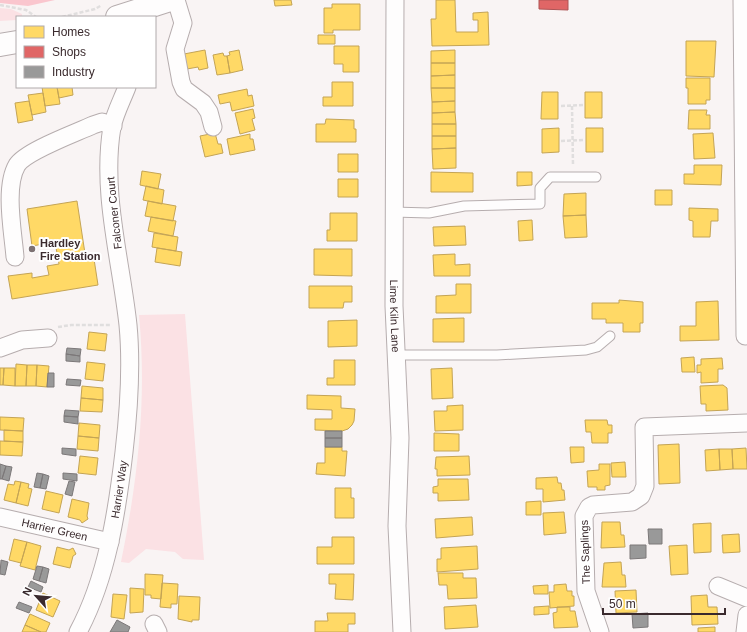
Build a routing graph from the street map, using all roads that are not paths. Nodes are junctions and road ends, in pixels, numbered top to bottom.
1 (395, 0) edge
2 (742, 0) edge
3 (165, 1) edge
4 (121, 12) edge
5 (16, 42) edge
6 (0, 45) edge
7 (127, 88) edge
8 (112, 126) junction
9 (213, 127) dead end
10 (596, 176) dead end
11 (393, 212) junction
12 (15, 257) dead end
13 (610, 336) dead end
14 (745, 336) dead end
15 (48, 338) road end
16 (129, 341) joint
17 (0, 348) edge
18 (396, 355) junction
19 (747, 423) edge
20 (0, 517) edge
21 (110, 542) junction
22 (718, 586) dead end
23 (747, 598) edge
24 (80, 631) edge
25 (402, 632) edge
26 (600, 632) edge

1 - 11 street, Lime Kiln Lane
2 - 14 street
3 - 4 main road
3 - 9 street
5 - 6 main road
7 - 8 street, Falconer Court
8 - 12 street
8 - 16 street, Falconer Court
10 - 11 lane
11 - 18 street, Lime Kiln Lane
13 - 18 lane
15 - 17 street
16 - 21 street, Harrier Way
18 - 25 street, Lime Kiln Lane
19 - 26 street, The Saplings
20 - 21 street, Harrier Green
21 - 24 street, Harrier Way
22 - 23 street

